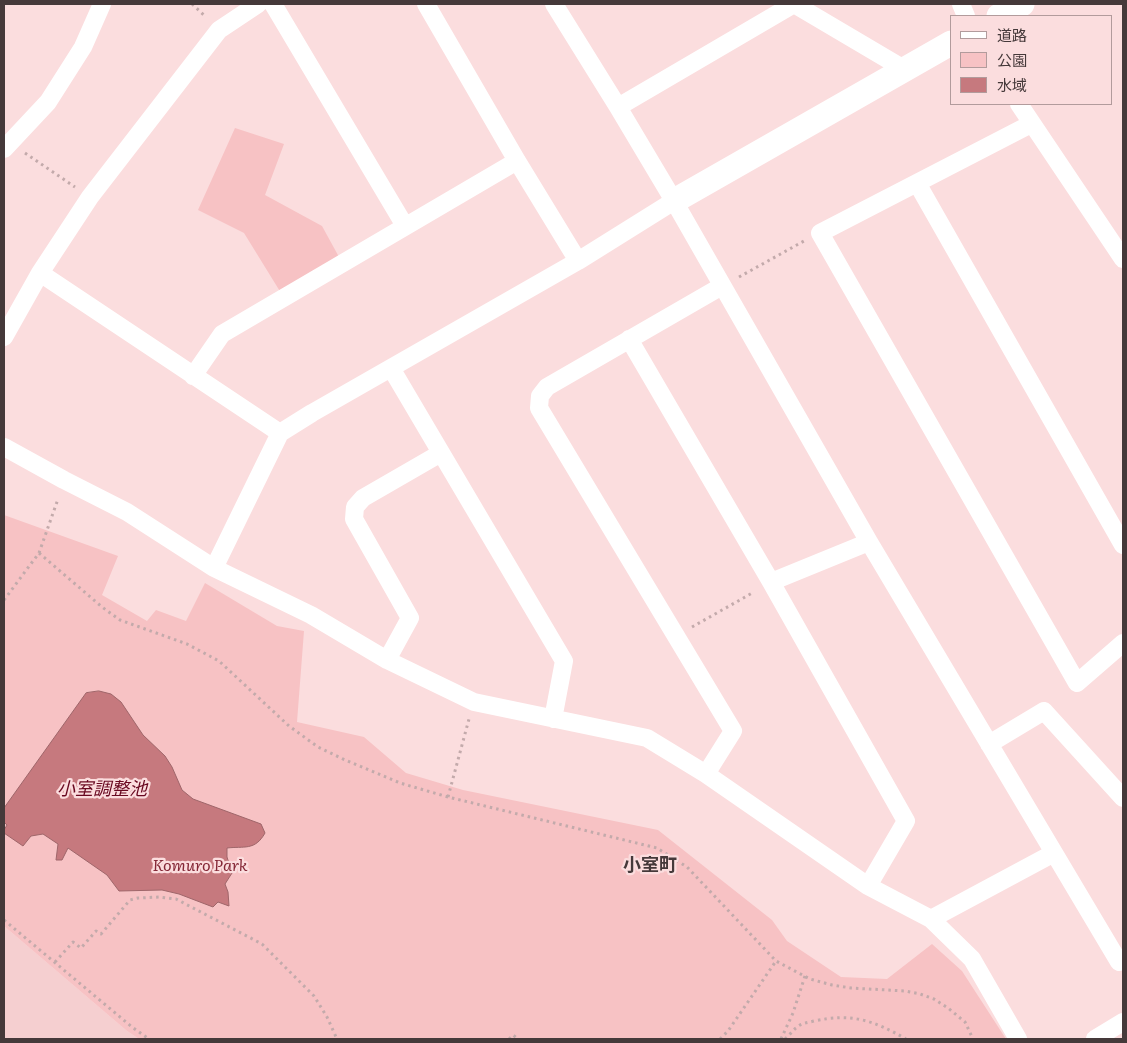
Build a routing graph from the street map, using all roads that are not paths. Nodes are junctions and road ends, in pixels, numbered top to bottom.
1 (102, 4) edge
2 (258, 4) edge
3 (273, 4) edge
4 (426, 4) edge
5 (554, 4) edge
6 (794, 4) edge
7 (1022, 4) edge
8 (1001, 15) edge
9 (950, 44) edge
10 (904, 69) junction
11 (1020, 105) edge
12 (618, 107) junction
13 (1032, 124) junction
14 (7, 146) edge
15 (517, 161) junction
16 (917, 183) junction
17 (674, 201) junction
18 (405, 226) junction
19 (1123, 258) edge
20 (578, 262) junction
21 (40, 274) junction
22 (722, 286) junction
23 (4, 337) edge
24 (629, 339) junction
25 (391, 368) junction
26 (193, 376) junction
27 (280, 434) junction
28 (4, 447) edge
29 (440, 453) junction
30 (869, 542) junction
31 (1123, 545) edge
32 (214, 568) junction
33 (771, 582) junction
34 (1123, 643) edge
35 (387, 660) junction
36 (553, 718) junction
37 (990, 744) junction
38 (706, 774) junction
39 (1123, 798) edge
40 (1054, 853) junction
41 (868, 886) junction
42 (931, 919) junction
43 (1123, 959) edge
44 (1123, 1022) edge
45 (1018, 1039) edge
46 (1095, 1039) edge

1 - 14 street
2 - 21 street
3 - 18 street
4 - 15 street
5 - 12 street
6 - 10 street
6 - 12 street
7 - 8 street
9 - 10 street
10 - 17 street
11 - 13 street
12 - 17 street
13 - 16 street
13 - 19 street
15 - 18 street
15 - 20 street
16 - 31 street
16 - 34 street
17 - 20 street
17 - 22 street
18 - 26 street
20 - 25 street
21 - 23 street
21 - 26 street
22 - 24 street
22 - 30 street
24 - 33 street
24 - 38 street
25 - 27 street
25 - 29 street
26 - 27 street
27 - 32 street
28 - 32 street
29 - 35 street
29 - 36 street
30 - 33 street
30 - 37 street
32 - 35 street
33 - 41 street
35 - 36 street
36 - 38 street
37 - 39 street
37 - 40 street
38 - 41 street
40 - 42 street
40 - 43 street
41 - 42 street
42 - 45 street
44 - 46 street

